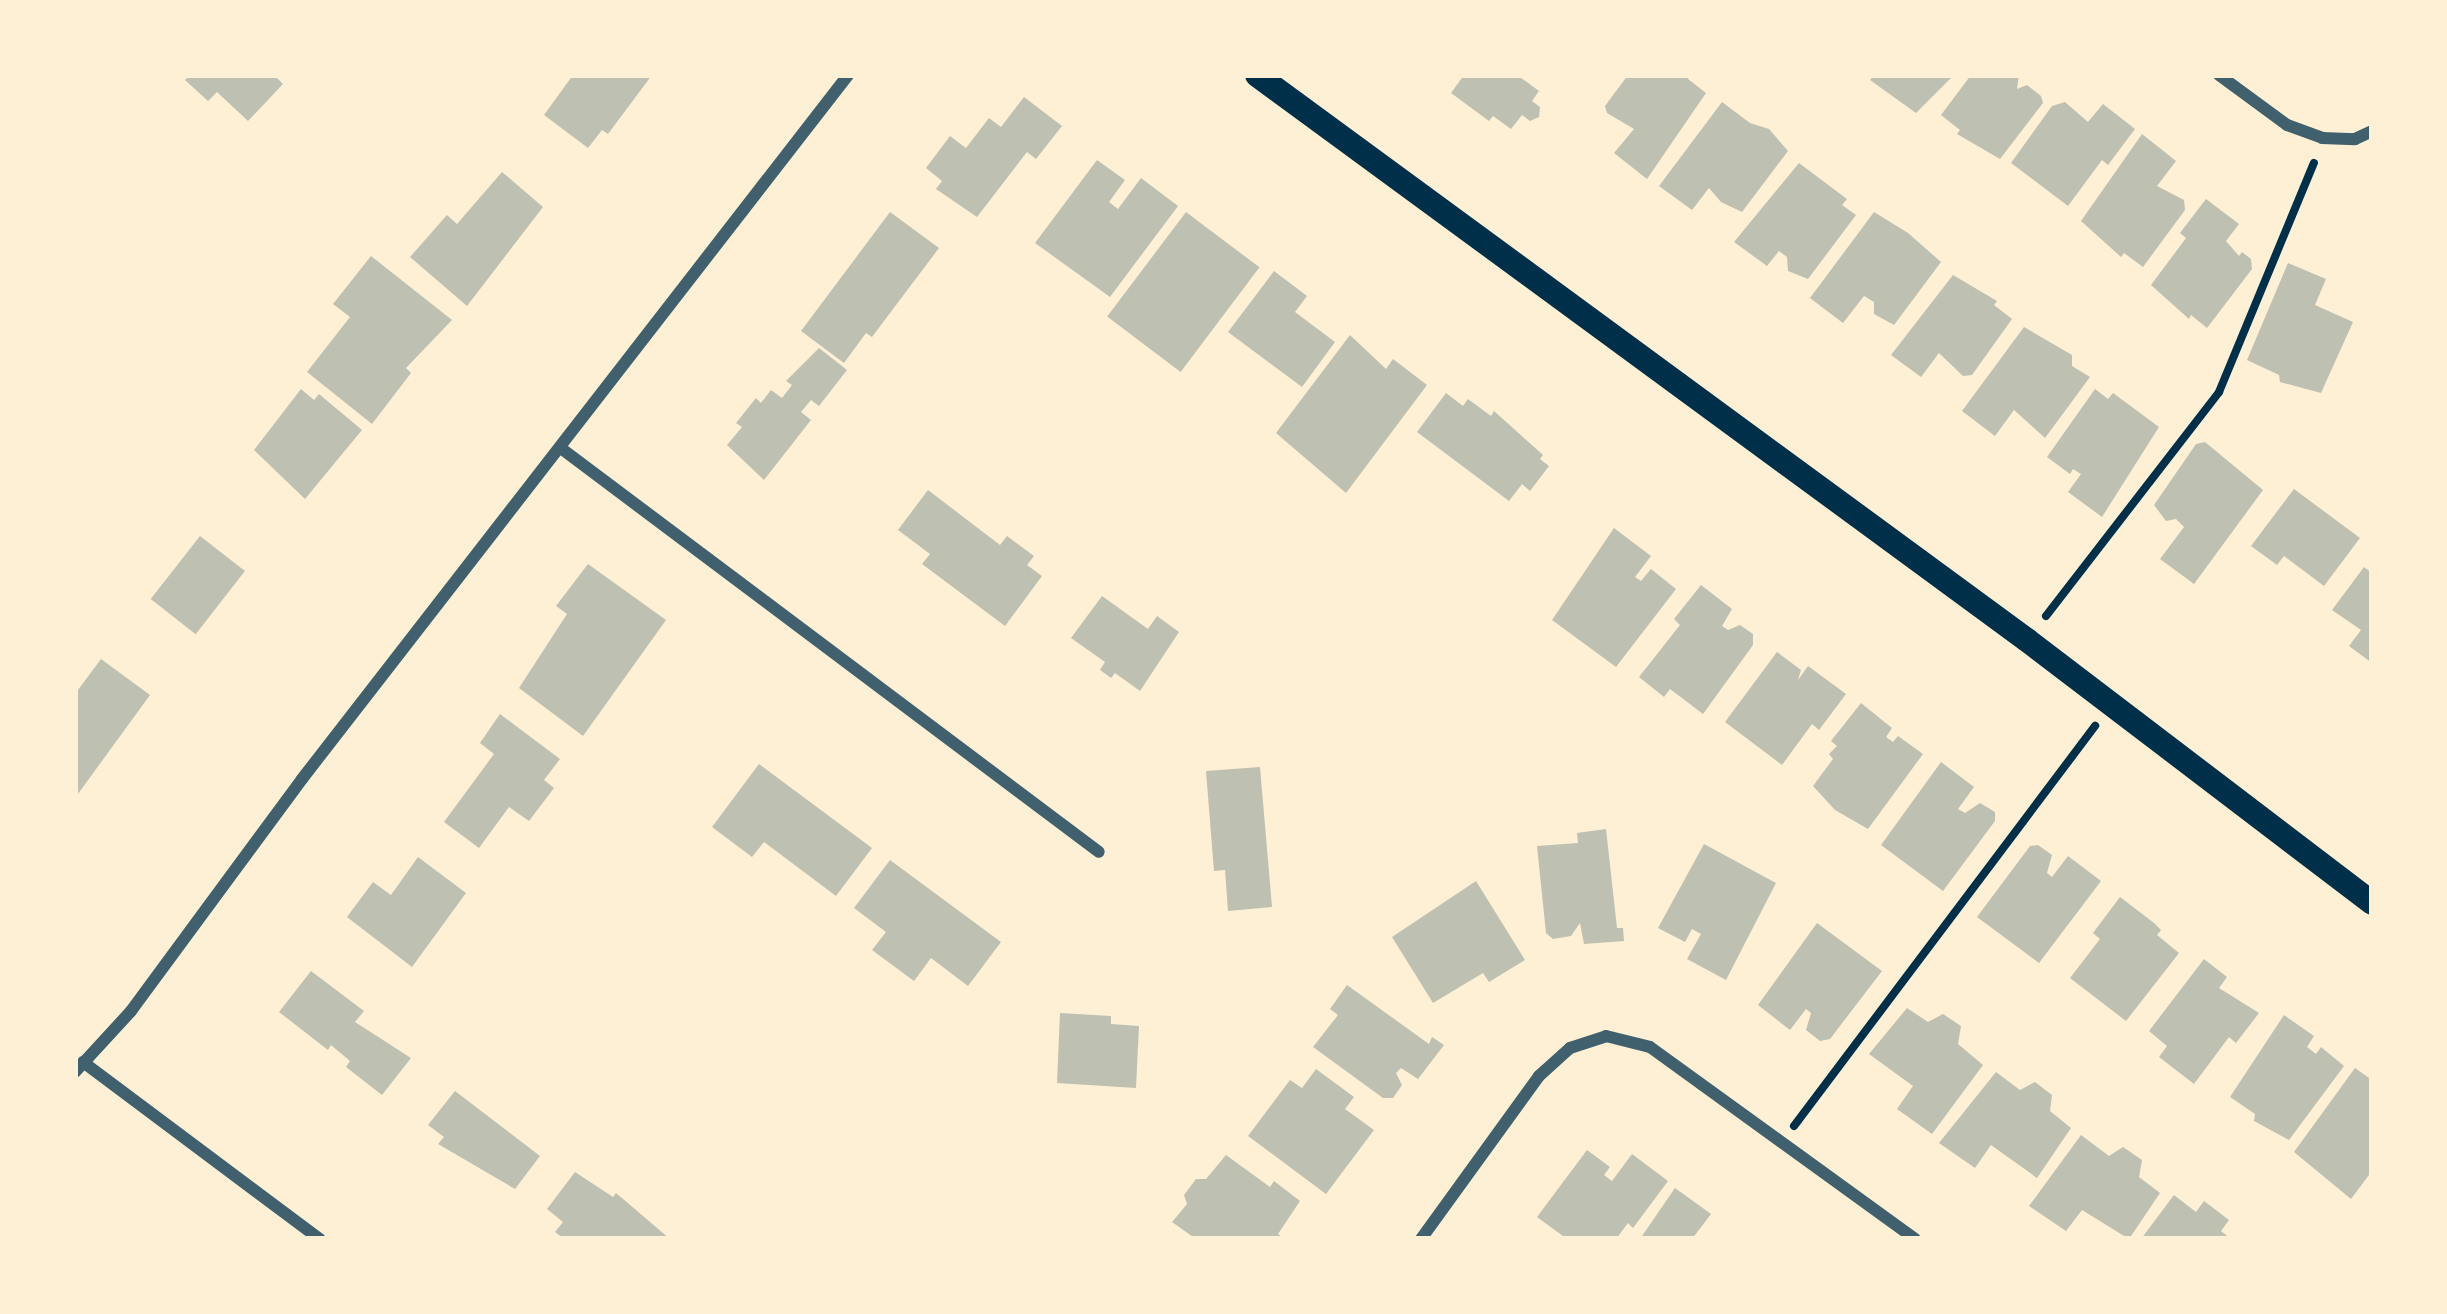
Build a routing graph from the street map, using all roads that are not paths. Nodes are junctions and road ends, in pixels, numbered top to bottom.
1 (848, 75) edge
2 (1257, 75) edge
3 (2219, 75) edge
4 (2372, 131) edge
5 (562, 449) junction
6 (1099, 852) dead end
7 (2372, 903) edge
8 (79, 1067) edge
9 (320, 1239) edge
10 (1421, 1239) edge
11 (1915, 1239) edge

1 - 5 street
2 - 7 main road
3 - 4 street
5 - 6 street
5 - 8 street
8 - 9 street
10 - 11 street

